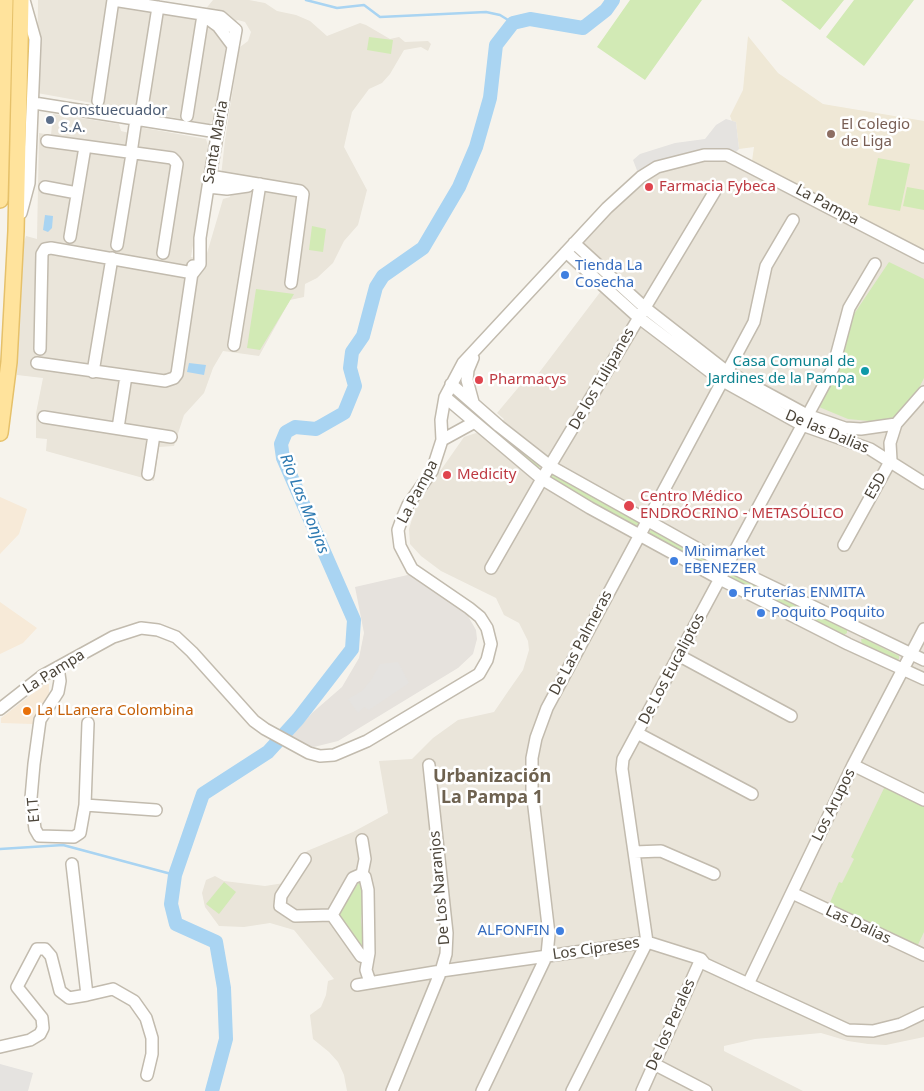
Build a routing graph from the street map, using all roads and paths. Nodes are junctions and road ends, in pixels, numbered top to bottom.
1 (5, 0) edge
2 (23, 0) edge
3 (113, 0) edge
4 (158, 7) junction
5 (203, 15) junction
6 (233, 46) junction
7 (98, 101) dead end
8 (34, 103) junction
9 (142, 108) dead end
10 (187, 116) dead end
11 (132, 118) junction
12 (217, 132) junction
13 (47, 141) dead end
14 (85, 147) junction
15 (129, 153) junction
16 (209, 181) junction
17 (260, 184) junction
18 (45, 187) dead end
19 (0, 189) edge
20 (715, 191) dead end
21 (77, 193) junction
22 (0, 200) edge
23 (793, 220) dead end
24 (16, 231) junction
25 (70, 237) dead end
26 (574, 243) junction
27 (118, 245) dead end
28 (566, 252) junction
29 (163, 253) dead end
30 (924, 257) edge
31 (112, 258) junction
32 (875, 264) dead end
33 (194, 273) junction
34 (291, 282) dead end
35 (641, 312) junction
36 (234, 345) dead end
37 (40, 349) dead end
38 (476, 351) junction
39 (37, 362) dead end
40 (93, 372) junction
41 (723, 375) junction
42 (126, 376) junction
43 (451, 384) junction
44 (924, 394) edge
45 (445, 397) junction
46 (474, 404) junction
47 (44, 416) dead end
48 (804, 420) junction
49 (473, 423) junction
50 (896, 424) junction
51 (118, 428) junction
52 (882, 428) junction
53 (0, 433) edge
54 (154, 435) junction
55 (171, 437) dead end
56 (442, 440) junction
57 (859, 444) junction
58 (891, 460) junction
59 (550, 466) junction
60 (148, 474) dead end
61 (542, 478) junction
62 (924, 482) edge
63 (648, 521) junction
64 (640, 534) junction
65 (844, 545) dead end
66 (727, 565) junction
67 (491, 568) dead end
68 (720, 579) junction
69 (810, 605) junction
70 (802, 620) junction
71 (855, 628) junction
72 (924, 629) edge
73 (848, 644) junction
74 (911, 654) junction
75 (678, 655) junction
76 (924, 660) edge
77 (58, 666) junction
78 (902, 668) junction
79 (924, 678) edge
80 (0, 709) edge
81 (791, 716) dead end
82 (88, 723) dead end
83 (637, 733) junction
84 (429, 765) dead end
85 (853, 765) junction
86 (752, 794) dead end
87 (924, 800) edge
88 (85, 805) junction
89 (156, 810) dead end
90 (362, 840) dead end
91 (634, 852) junction
92 (305, 859) dead end
93 (72, 864) dead end
94 (362, 874) junction
95 (714, 874) dead end
96 (792, 893) junction
97 (332, 914) junction
98 (647, 942) junction
99 (547, 955) junction
100 (924, 955) edge
101 (367, 958) junction
102 (701, 960) junction
103 (441, 971) junction
104 (370, 982) junction
105 (748, 984) junction
106 (357, 985) dead end
107 (87, 995) junction
108 (924, 1013) edge
109 (0, 1047) edge
110 (654, 1064) junction
111 (146, 1075) dead end
112 (392, 1091) edge
113 (482, 1091) edge
114 (572, 1091) edge
115 (642, 1091) edge
116 (706, 1091) edge

1 - 19 main road
2 - 8 street
2 - 24 main road
3 - 4 street, Santa Maria
3 - 7 street
4 - 5 street, Santa Maria
4 - 9 street
5 - 6 street
5 - 6 street, Santa Maria
5 - 10 street
6 - 12 street, Santa Maria
8 - 11 street
8 - 24 street
11 - 12 street
11 - 15 street
12 - 16 street, Santa Maria
13 - 14 street
14 - 15 street
14 - 21 street
15 - 27 street
15 - 29 street
16 - 17 street
16 - 33 street, Santa Maria
17 - 34 street
17 - 36 street
18 - 21 street
19 - 22 main road
20 - 35 street, De los Tulipanes
21 - 25 street
23 - 41 street, De Las Palmeras
24 - 53 main road
26 - 28 street, La Pampa
26 - 30 street, La Pampa
26 - 35 street, De las Dalias
28 - 35 street, De las Dalias
28 - 38 street, La Pampa
31 - 33 street
31 - 37 street
31 - 40 street
32 - 48 street, De Los Eucaliptos
33 - 42 street, Santa Maria
35 - 41 street, De las Dalias
35 - 59 street, De los Tulipanes
38 - 43 street, La Pampa
38 - 46 street
39 - 40 street
40 - 42 street
41 - 48 street, De las Dalias
41 - 63 street, De Las Palmeras
42 - 51 street
43 - 45 street, La Pampa
43 - 46 street
44 - 50 street
45 - 49 street
45 - 56 street, La Pampa
46 - 59 street
47 - 51 street
48 - 52 street, De las Dalias
48 - 57 street, De las Dalias
48 - 66 street, De Los Eucaliptos
49 - 56 street
49 - 61 street
50 - 52 street, De las Dalias
50 - 58 street, E5D
51 - 54 street
52 - 57 street
54 - 55 street
54 - 60 street
56 - 77 street, La Pampa
57 - 58 street, De las Dalias
58 - 62 street, De las Dalias
58 - 65 street, E5D
59 - 61 street, De los Tulipanes
59 - 63 street
61 - 64 street
61 - 67 street, De los Tulipanes
63 - 64 street, De Las Palmeras
63 - 66 street
64 - 68 street
64 - 99 street, De Las Palmeras
66 - 68 street, De Los Eucaliptos
66 - 69 street
68 - 70 street
68 - 75 street, De Los Eucaliptos
69 - 70 street
69 - 71 street
70 - 73 street
71 - 73 street
71 - 74 street
72 - 74 street, Los Arupos
73 - 78 street
74 - 76 street
74 - 78 street, Los Arupos
75 - 81 street
75 - 83 street, De Los Eucaliptos
77 - 80 street, La Pampa
77 - 88 street, E1T
78 - 79 street
78 - 85 street, Los Arupos
82 - 88 street, E1T
83 - 86 street
83 - 91 street, De Los Eucaliptos
84 - 103 street, De Los Naranjos
85 - 87 street
85 - 96 street, Los Arupos
88 - 89 street
90 - 94 street
91 - 95 street
91 - 98 street, De Los Eucaliptos
92 - 97 street
93 - 107 street
94 - 97 street
94 - 101 street
96 - 100 street, Las Dalias
96 - 105 street, Los Arupos
97 - 101 street
98 - 99 street, Los Cipreses
98 - 102 street, Los Cipreses
98 - 114 street
99 - 103 street, Los Cipreses
99 - 113 street, De Las Palmeras
101 - 104 street
102 - 105 street, Los Cipreses
102 - 110 street, De los Perales
103 - 104 street, Los Cipreses
103 - 112 street, De Los Naranjos
104 - 106 street, Los Cipreses
105 - 108 street, Los Cipreses
107 - 109 street
107 - 111 street
110 - 115 street, De los Perales
110 - 116 street

